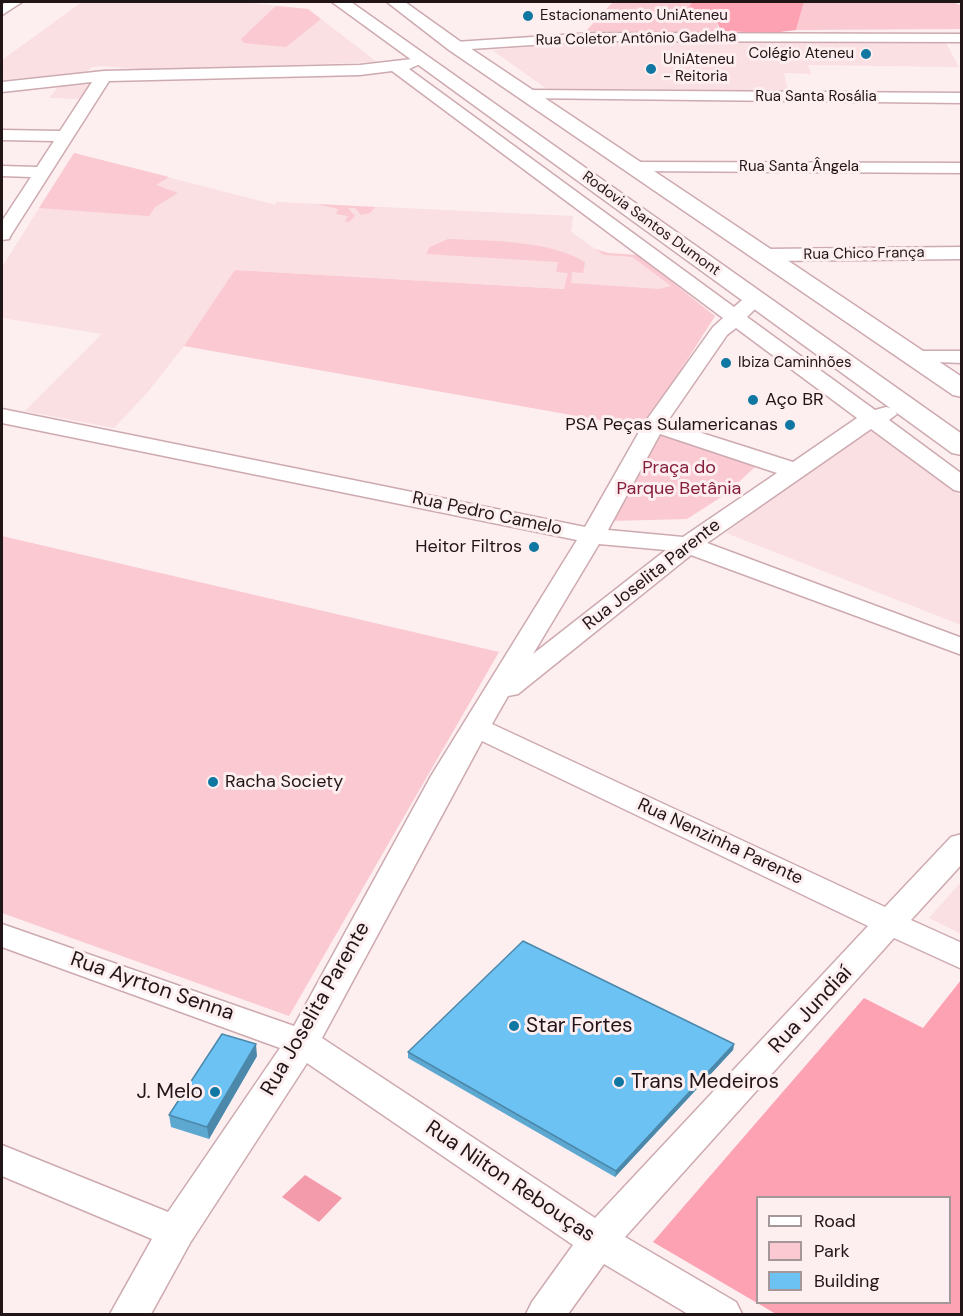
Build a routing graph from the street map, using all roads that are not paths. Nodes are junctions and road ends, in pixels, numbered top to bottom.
1 (15, 2) edge
2 (341, 2) edge
3 (395, 2) edge
4 (2, 11) edge
5 (959, 42) edge
6 (456, 46) junction
7 (425, 62) junction
8 (396, 67) junction
9 (104, 76) junction
10 (2, 87) edge
11 (527, 94) junction
12 (962, 98) edge
13 (2, 135) edge
14 (66, 136) junction
15 (636, 167) junction
16 (962, 168) edge
17 (2, 171) edge
18 (43, 172) junction
19 (10, 210) edge
20 (2, 235) edge
21 (962, 253) edge
22 (766, 255) junction
23 (755, 299) junction
24 (734, 316) junction
25 (962, 357) edge
26 (925, 363) junction
27 (962, 369) edge
28 (962, 388) edge
29 (908, 409) junction
30 (2, 416) edge
31 (872, 418) junction
32 (654, 425) junction
33 (962, 447) edge
34 (793, 471) junction
35 (962, 485) edge
36 (592, 536) junction
37 (688, 545) junction
38 (962, 647) edge
39 (495, 699) junction
40 (478, 728) junction
41 (962, 844) edge
42 (891, 923) junction
43 (2, 935) edge
44 (962, 957) edge
45 (302, 1042) junction
46 (2, 1160) edge
47 (176, 1232) junction
48 (598, 1241) junction
49 (130, 1314) edge
50 (546, 1314) edge
51 (722, 1314) edge

1 - 4 street
2 - 7 highway, Rodovia Santos Dumont
3 - 6 highway, Rodovia Santos Dumont
5 - 6 street, Rua Coletor Antônio Gadelha
6 - 11 highway, Rodovia Santos Dumont
7 - 8 street
7 - 23 highway, Rodovia Santos Dumont
8 - 9 street
8 - 24 street
9 - 10 street
9 - 14 street
11 - 12 street, Rua Santa Rosália
11 - 15 highway, Rodovia Santos Dumont
13 - 14 street
14 - 18 street
15 - 16 street, Rua Santa Ângela
15 - 22 highway, Rodovia Santos Dumont
17 - 18 street
18 - 19 street
19 - 20 street
21 - 22 street, Rua Chico França
22 - 26 highway, Rodovia Santos Dumont
23 - 24 street, Rua Joselita Parente
23 - 29 highway, Rodovia Santos Dumont
24 - 31 street
24 - 32 street, Rua Joselita Parente
25 - 26 street
26 - 27 street
26 - 28 highway, Rodovia Santos Dumont
29 - 31 street, Rua Joselita Parente
29 - 33 highway, Rodovia Santos Dumont
30 - 36 street, Rua Pedro Camelo
31 - 34 street, Rua Joselita Parente
31 - 35 street
32 - 34 street
32 - 36 street, Rua Joselita Parente
34 - 37 street, Rua Joselita Parente
36 - 37 street, Rua Pedro Camelo
36 - 39 street, Rua Joselita Parente
37 - 38 street, Rua Pedro Camelo
37 - 39 street, Rua Joselita Parente
39 - 40 street, Rua Joselita Parente
40 - 42 street, Rua Nenzinha Parente
40 - 45 street, Rua Joselita Parente
41 - 42 street, Rua Jundiaí
42 - 44 street, Rua Nenzinha Parente
42 - 48 street, Rua Jundiaí
43 - 45 street, Rua Ayrton Senna
45 - 47 street, Rua Joselita Parente
45 - 48 street, Rua Nilton Rebouças
46 - 47 street
47 - 49 street, Rua Joselita Parente
48 - 50 street, Rua Jundiaí
48 - 51 street, Rua Nilton Rebouças

